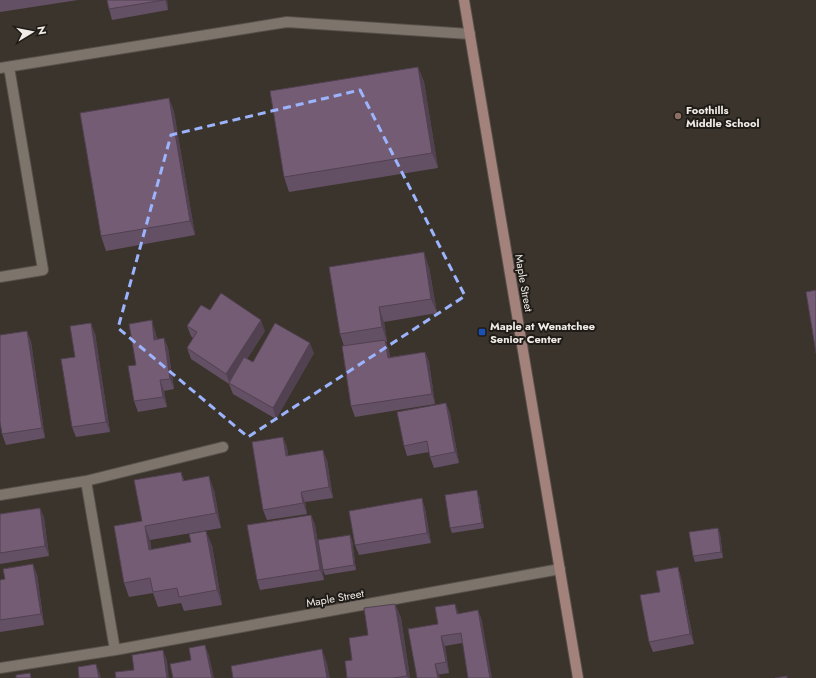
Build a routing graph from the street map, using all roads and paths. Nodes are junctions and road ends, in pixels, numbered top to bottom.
1 (464, 0) edge
2 (470, 34) junction
3 (5, 68) edge
4 (0, 277) edge
5 (223, 447) dead end
6 (86, 481) junction
7 (0, 495) edge
8 (560, 569) junction
9 (115, 650) junction
10 (0, 668) edge
11 (578, 678) edge

1 - 2 street, Maple Street
2 - 3 street
2 - 8 street, Maple Street
3 - 4 street
5 - 6 street
6 - 7 street
6 - 9 street
8 - 9 street, Maple Street
8 - 11 street, Maple Street
9 - 10 street, Maple Street

